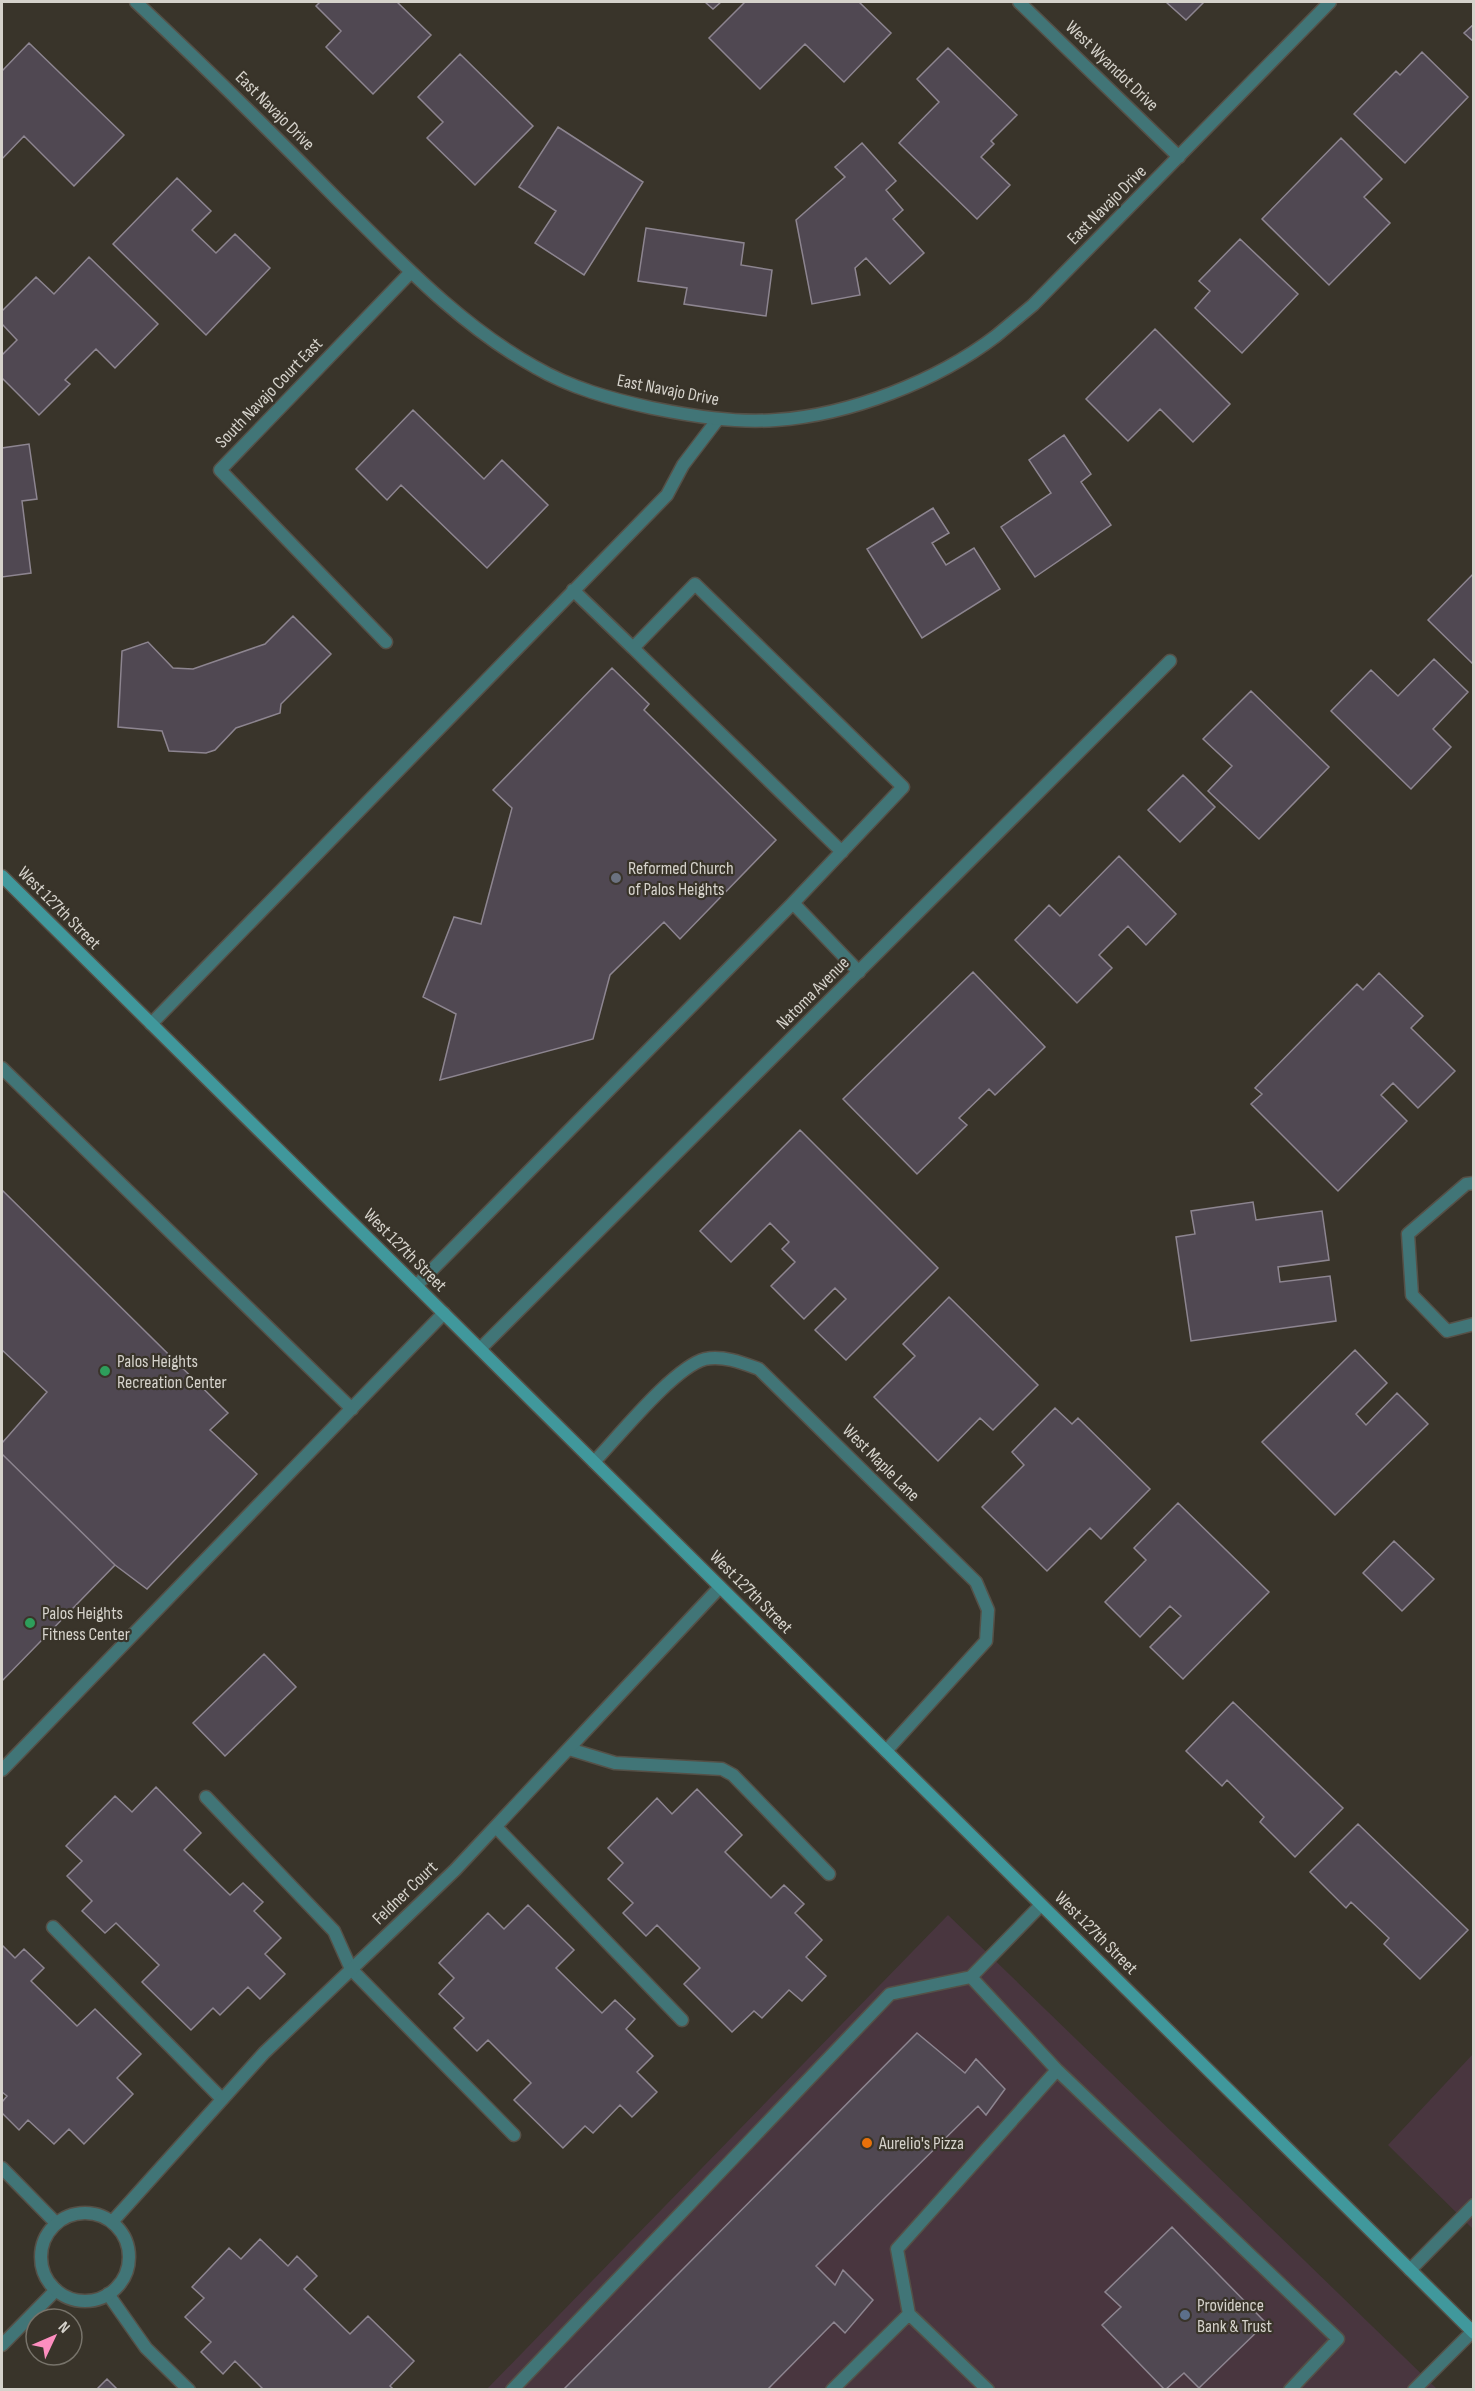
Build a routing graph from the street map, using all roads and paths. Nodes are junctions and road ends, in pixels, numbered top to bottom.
1 (136, 2) edge
2 (1019, 2) edge
3 (1330, 2) edge
4 (1179, 157) junction
5 (411, 272) junction
6 (718, 419) junction
7 (573, 590) junction
8 (386, 642) dead end
9 (633, 648) junction
10 (1170, 661) dead end
11 (842, 852) junction
12 (2, 876) edge
13 (793, 903) junction
14 (859, 972) junction
15 (151, 1024) junction
16 (2, 1068) edge
17 (1473, 1183) edge
18 (416, 1286) junction
19 (444, 1313) junction
20 (1473, 1324) edge
21 (480, 1349) junction
22 (352, 1409) junction
23 (594, 1462) junction
24 (720, 1587) junction
25 (569, 1749) junction
26 (885, 1751) junction
27 (2, 1770) edge
28 (206, 1797) dead end
29 (496, 1827) junction
30 (829, 1874) dead end
31 (1041, 1905) junction
32 (53, 1927) dead end
33 (351, 1969) junction
34 (971, 1977) junction
35 (682, 2020) dead end
36 (1057, 2070) junction
37 (222, 2099) junction
38 (514, 2135) dead end
39 (2, 2168) edge
40 (1473, 2205) edge
41 (112, 2222) junction
42 (56, 2223) junction
43 (1410, 2270) junction
44 (56, 2290) junction
45 (108, 2294) junction
46 (909, 2314) junction
47 (1473, 2332) edge
48 (2, 2345) edge
49 (189, 2390) edge
50 (512, 2390) edge
51 (832, 2390) edge
52 (988, 2390) edge
53 (1290, 2390) edge
54 (1414, 2390) edge

1 - 5 street, East Navajo Drive
2 - 4 street, West Wyandot Drive
3 - 4 street, East Navajo Drive
4 - 6 street, East Navajo Drive
5 - 6 street, East Navajo Drive
5 - 8 street, South Navajo Court East
6 - 7 street
7 - 9 street
7 - 15 street
9 - 11 street
9 - 11 street
10 - 14 street, Natoma Avenue
11 - 13 street
12 - 15 main road, West 127th Street
13 - 14 street
13 - 18 street
14 - 21 street, Natoma Avenue
15 - 18 main road, West 127th Street
16 - 22 street
17 - 20 street
18 - 19 main road, West 127th Street
19 - 21 main road, West 127th Street
19 - 22 street
21 - 23 main road, West 127th Street
22 - 27 street
23 - 24 main road, West 127th Street
23 - 26 street, West Maple Lane
24 - 25 street, Feldner Court
24 - 26 main road, West 127th Street
25 - 29 street, Feldner Court
25 - 30 street
26 - 31 main road, West 127th Street
28 - 33 street
29 - 33 street, Feldner Court
29 - 35 street
31 - 34 street
31 - 43 main road, West 127th Street
32 - 37 street
33 - 37 street, Feldner Court
33 - 38 street
34 - 36 street
34 - 50 street
36 - 46 street
36 - 53 street
37 - 41 street, Feldner Court
39 - 42 street
40 - 43 street
41 - 42 street
41 - 45 street
42 - 44 street
43 - 47 main road, West 127th Street
44 - 45 street
44 - 48 street
45 - 49 street
46 - 51 street
46 - 52 street
47 - 54 street

